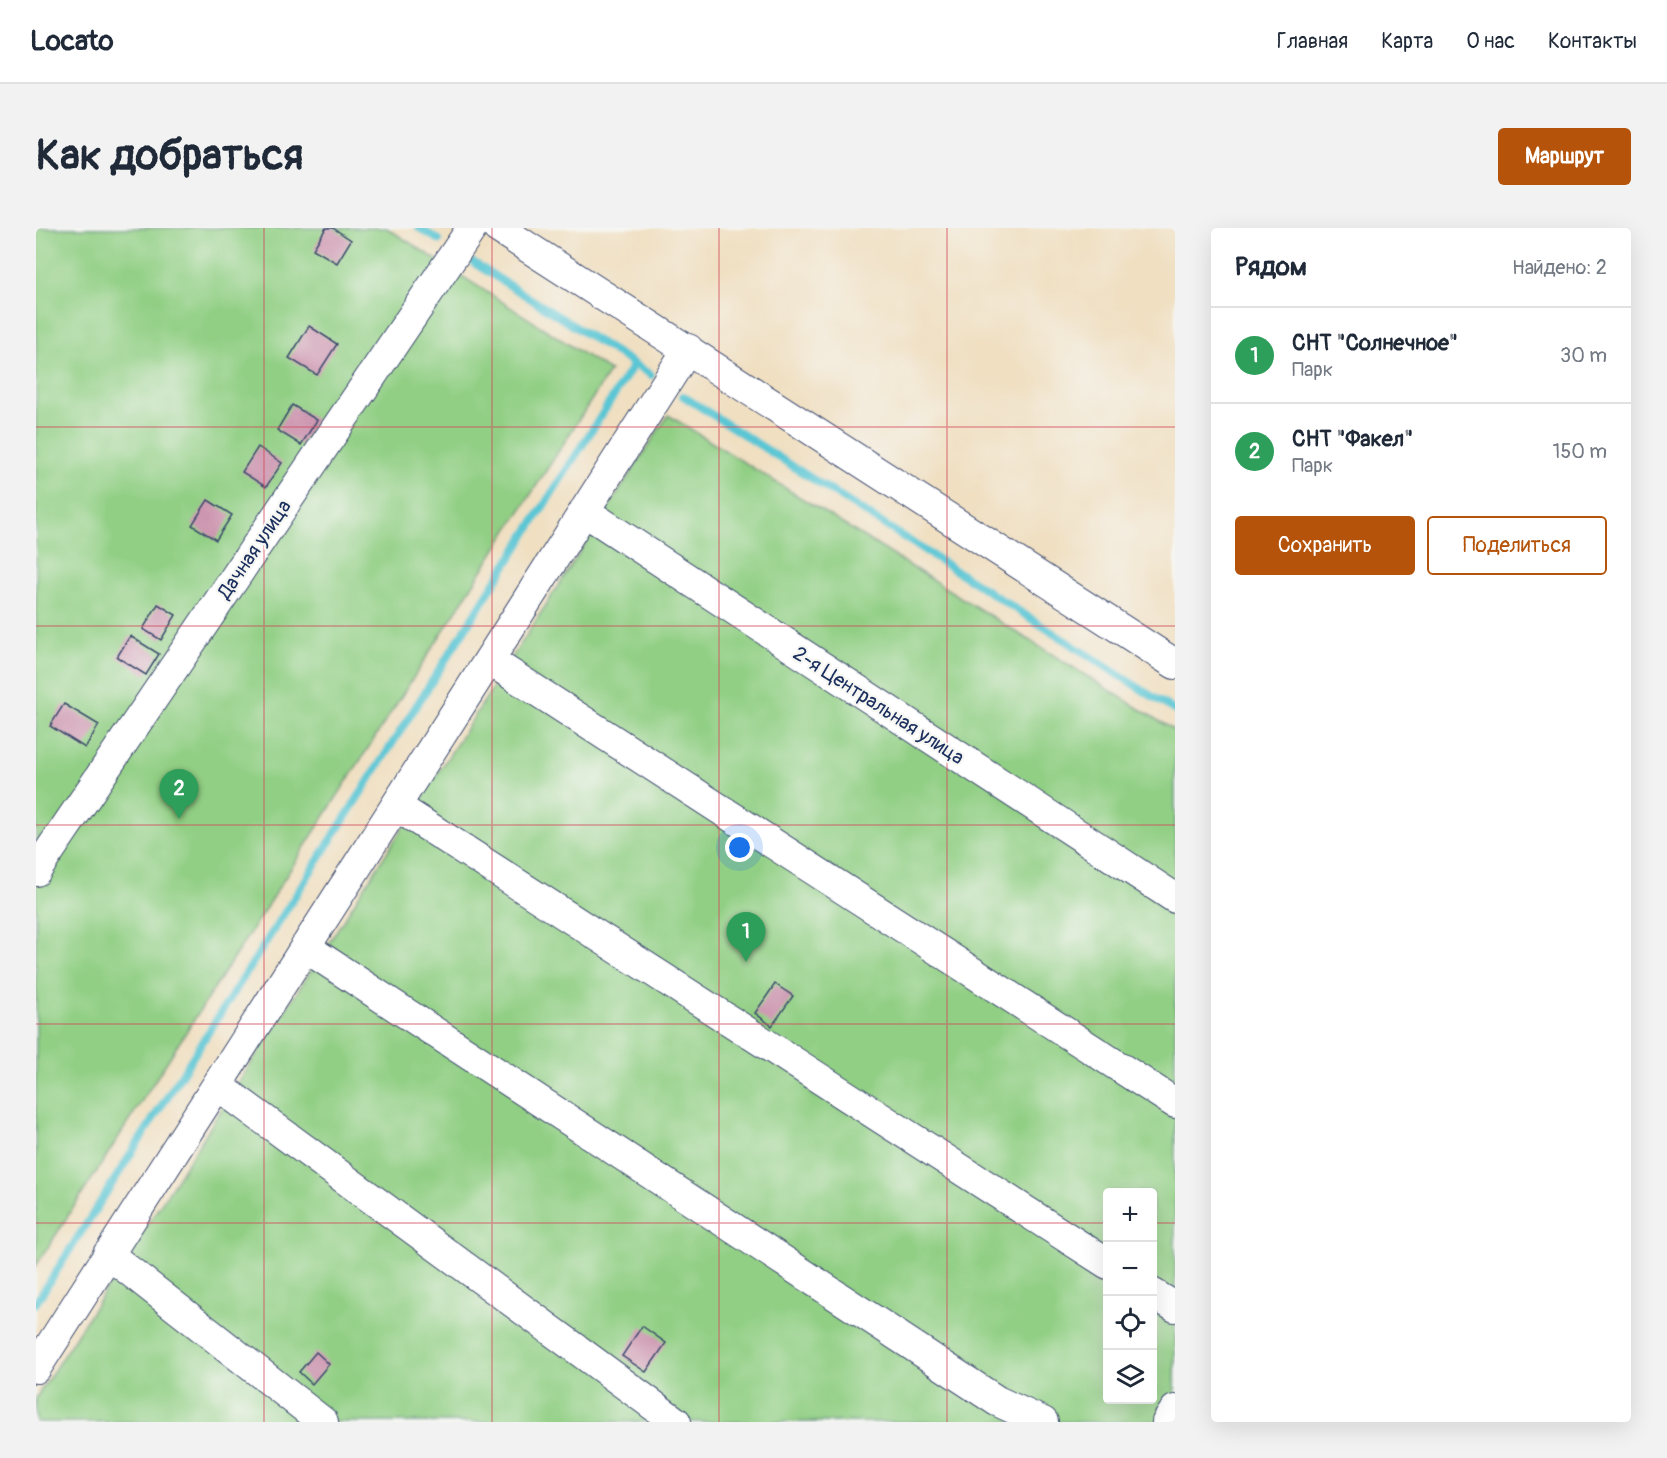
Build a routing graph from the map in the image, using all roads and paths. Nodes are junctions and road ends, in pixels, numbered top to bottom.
1 (472, 228) edge
2 (498, 228) edge
3 (688, 349) junction
4 (584, 511) junction
5 (489, 660) junction
6 (1175, 664) edge
7 (396, 806) junction
8 (36, 871) edge
9 (1175, 898) edge
10 (305, 947) junction
11 (217, 1085) junction
12 (1175, 1103) edge
13 (108, 1254) junction
14 (1103, 1261) edge
15 (1157, 1296) edge
16 (1175, 1307) edge
17 (36, 1368) edge
18 (1175, 1410) edge
19 (323, 1422) edge
20 (676, 1422) edge
21 (1043, 1422) edge
22 (1167, 1422) edge

1 - 8 street, Дачная улица
2 - 3 street
3 - 4 street
3 - 6 street
4 - 5 street
4 - 9 street, 2-я Центральная улица
5 - 7 street
5 - 12 street
7 - 10 street
7 - 14 street
10 - 11 street
10 - 21 street
11 - 13 street
11 - 20 street
13 - 17 street
13 - 19 street
15 - 16 street
18 - 22 street

